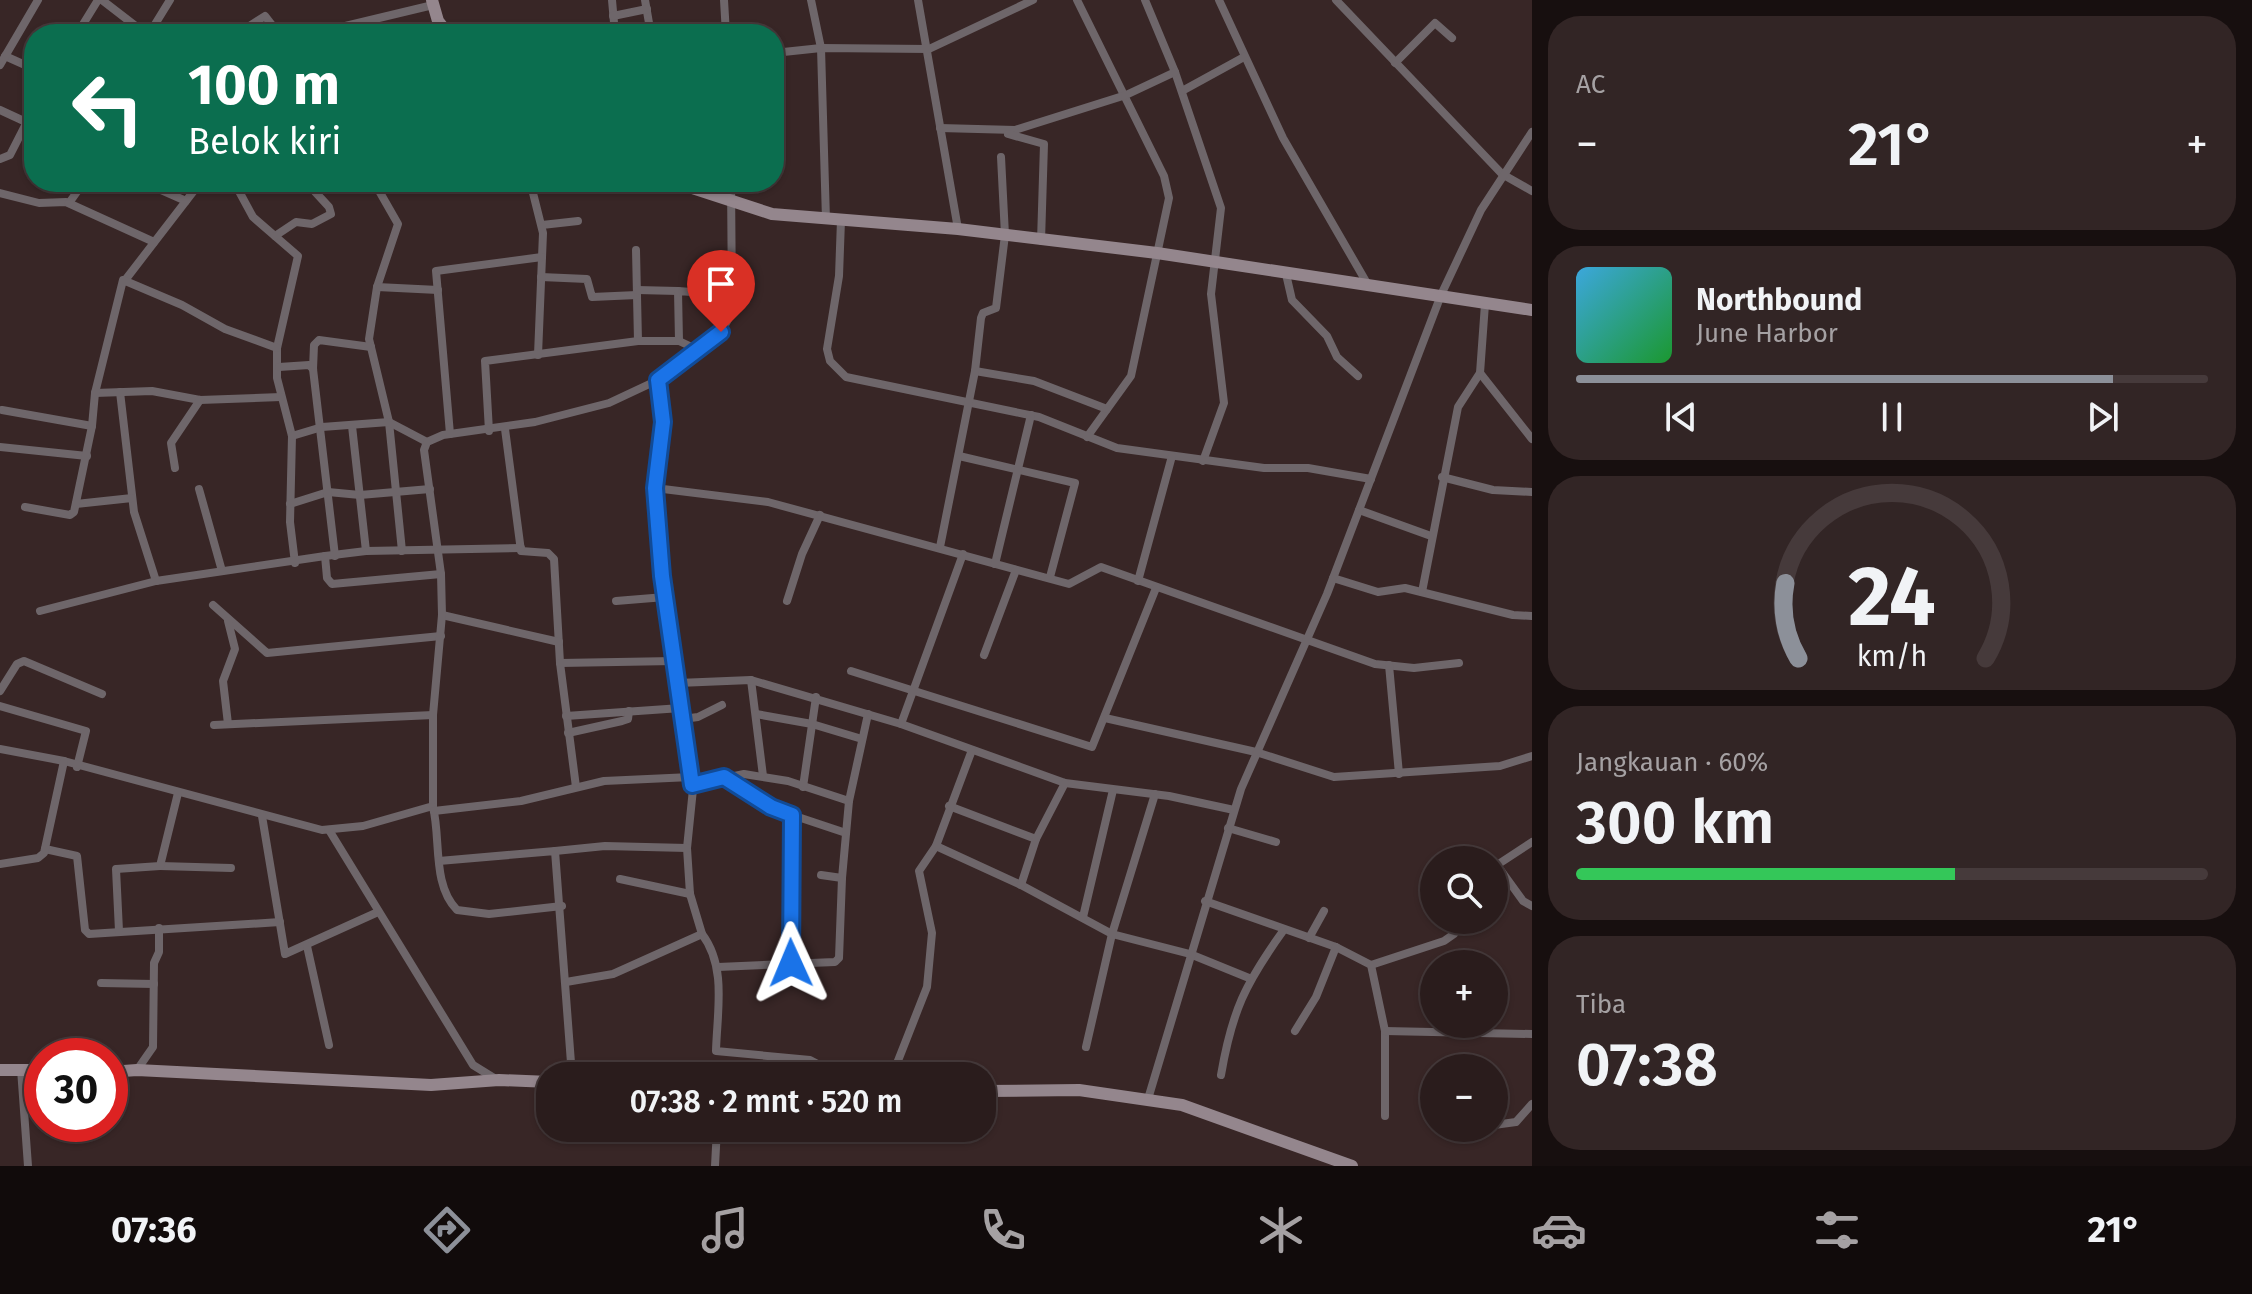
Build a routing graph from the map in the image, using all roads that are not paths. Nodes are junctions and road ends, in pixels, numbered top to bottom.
1 (38, 0) edge
2 (100, 0) edge
3 (170, 0) edge
4 (612, 0) edge
5 (724, 0) edge
6 (811, 0) edge
7 (918, 0) edge
8 (1012, 0) edge
9 (1033, 0) edge
10 (1077, 0) edge
11 (1145, 0) edge
12 (1219, 0) edge
13 (1336, 0) edge
14 (432, 2) edge
15 (646, 4) edge
16 (1009, 12) junction
17 (613, 16) junction
18 (649, 23) dead end
19 (84, 24) edge
20 (133, 24) edge
21 (154, 24) edge
22 (253, 24) edge
23 (271, 24) edge
24 (365, 24) edge
25 (443, 24) edge
26 (614, 24) edge
27 (725, 24) edge
28 (1452, 38) dead end
29 (821, 48) junction
30 (929, 49) junction
31 (784, 52) edge
32 (5, 56) junction
33 (1244, 57) junction
34 (1395, 63) junction
35 (0, 65) edge
36 (24, 65) edge
37 (1175, 72) junction
38 (1182, 91) junction
39 (1126, 95) junction
40 (0, 110) edge
41 (24, 121) edge
42 (24, 126) edge
43 (940, 128) junction
44 (1005, 132) junction
45 (1532, 132) edge
46 (1001, 157) dead end
47 (0, 159) edge
48 (1502, 174) junction
49 (1532, 191) edge
50 (77, 192) edge
51 (166, 192) edge
52 (191, 192) edge
53 (240, 192) edge
54 (316, 192) edge
55 (380, 192) edge
56 (534, 192) edge
57 (706, 192) edge
58 (731, 192) edge
59 (0, 193) edge
60 (731, 200) junction
61 (186, 201) junction
62 (69, 203) junction
63 (826, 220) junction
64 (841, 220) junction
65 (578, 221) dead end
66 (542, 225) junction
67 (958, 229) junction
68 (1005, 235) junction
69 (275, 236) junction
70 (1041, 241) junction
71 (154, 242) junction
72 (636, 250) dead end
73 (1157, 253) junction
74 (542, 257) junction
75 (1214, 265) junction
76 (1286, 274) junction
77 (541, 277) junction
78 (126, 279) junction
79 (1368, 286) junction
80 (377, 287) junction
81 (438, 290) junction
82 (678, 291) junction
83 (637, 293) junction
84 (732, 295) junction
85 (1441, 295) junction
86 (1485, 304) junction
87 (1532, 310) edge
88 (638, 341) junction
89 (679, 341) junction
90 (371, 347) junction
91 (277, 348) junction
92 (696, 349) junction
93 (538, 355) junction
94 (279, 367) junction
95 (313, 369) junction
96 (975, 371) junction
97 (1480, 373) junction
98 (1358, 376) dead end
99 (658, 380) junction
100 (120, 392) junction
101 (95, 393) junction
102 (281, 397) junction
103 (200, 400) junction
104 (969, 403) junction
105 (1107, 409) junction
106 (2, 410) edge
107 (1031, 415) junction
108 (389, 422) junction
109 (92, 426) junction
110 (352, 426) junction
111 (322, 427) junction
112 (505, 429) junction
113 (489, 431) junction
114 (450, 434) junction
115 (292, 436) junction
116 (1087, 437) junction
117 (1532, 439) edge
118 (427, 442) junction
119 (0, 447) edge
120 (87, 456) junction
121 (959, 456) junction
122 (1172, 456) junction
123 (1203, 461) junction
124 (175, 468) dead end
125 (1020, 469) junction
126 (1442, 477) junction
127 (1371, 479) junction
128 (655, 488) junction
129 (199, 489) dead end
130 (430, 489) junction
131 (328, 492) junction
132 (396, 492) junction
133 (1532, 492) edge
134 (360, 495) junction
135 (132, 498) junction
136 (76, 504) junction
137 (290, 504) junction
138 (25, 507) dead end
139 (1359, 510) junction
140 (820, 515) junction
141 (1431, 536) junction
142 (940, 547) junction
143 (439, 548) junction
144 (521, 548) junction
145 (366, 551) junction
146 (402, 551) junction
147 (963, 554) junction
148 (330, 556) junction
149 (295, 563) junction
150 (995, 564) junction
151 (1016, 570) junction
152 (222, 571) junction
153 (441, 574) junction
154 (1050, 577) junction
155 (1333, 578) junction
156 (156, 581) junction
157 (1138, 581) junction
158 (1156, 588) junction
159 (1422, 592) junction
160 (665, 597) junction
161 (616, 601) dead end
162 (787, 601) dead end
163 (213, 605) dead end
164 (40, 611) dead end
165 (442, 615) junction
166 (1532, 616) edge
167 (228, 619) junction
168 (441, 636) junction
169 (1308, 638) junction
170 (559, 642) junction
171 (984, 655) dead end
172 (674, 661) junction
173 (560, 663) junction
174 (1459, 663) dead end
175 (1389, 665) junction
176 (851, 671) dead end
177 (751, 680) junction
178 (678, 683) junction
179 (0, 691) edge
180 (913, 693) junction
181 (102, 694) dead end
182 (816, 697) junction
183 (722, 705) dead end
184 (0, 706) edge
185 (681, 708) junction
186 (629, 711) junction
187 (756, 714) junction
188 (868, 714) junction
189 (433, 715) junction
190 (566, 716) junction
191 (1105, 718) junction
192 (683, 719) junction
193 (228, 724) junction
194 (812, 724) junction
195 (901, 724) junction
196 (214, 725) dead end
197 (568, 733) junction
198 (862, 739) junction
199 (0, 749) edge
200 (972, 750) junction
201 (1256, 752) junction
202 (1532, 756) edge
203 (64, 761) junction
204 (77, 767) junction
205 (1399, 774) junction
206 (763, 776) junction
207 (724, 777) junction
208 (691, 781) junction
209 (1065, 783) junction
210 (576, 787) junction
211 (803, 787) junction
212 (1113, 790) junction
213 (178, 793) junction
214 (1155, 794) junction
215 (849, 801) junction
216 (949, 806) junction
217 (433, 809) junction
218 (1234, 810) junction
219 (792, 815) junction
220 (262, 816) junction
221 (1228, 828) junction
222 (329, 830) junction
223 (846, 833) junction
224 (1036, 839) junction
225 (1276, 842) dead end
226 (1532, 842) edge
227 (936, 846) junction
228 (687, 848) junction
229 (45, 849) junction
230 (555, 851) junction
231 (1508, 857) edge
232 (439, 861) junction
233 (0, 864) edge
234 (160, 866) junction
235 (231, 868) dead end
236 (821, 875) dead end
237 (842, 878) junction
238 (620, 879) dead end
239 (1021, 885) junction
240 (1508, 885) edge
241 (690, 894) junction
242 (1205, 901) junction
243 (562, 906) junction
244 (1532, 906) edge
245 (1324, 911) dead end
246 (378, 912) junction
247 (1083, 917) junction
248 (280, 922) junction
249 (159, 928) junction
250 (119, 931) junction
251 (1283, 931) junction
252 (702, 934) junction
253 (1112, 934) junction
254 (1454, 934) edge
255 (1309, 938) junction
256 (307, 946) junction
257 (1336, 947) junction
258 (1190, 954) junction
259 (791, 963) junction
260 (1371, 965) junction
261 (718, 967) junction
262 (1249, 978) junction
263 (566, 982) junction
264 (101, 983) dead end
265 (154, 984) junction
266 (1295, 1031) dead end
267 (1385, 1031) junction
268 (1532, 1034) edge
269 (329, 1045) dead end
270 (1086, 1047) dead end
271 (571, 1062) edge
272 (814, 1062) edge
273 (898, 1062) edge
274 (21, 1069) junction
275 (24, 1069) edge
276 (0, 1070) edge
277 (137, 1070) junction
278 (128, 1071) edge
279 (1221, 1075) dead end
280 (499, 1080) junction
281 (536, 1081) edge
282 (996, 1091) edge
283 (1148, 1099) junction
284 (1532, 1104) edge
285 (1385, 1116) dead end
286 (1508, 1123) edge
287 (716, 1142) edge
288 (28, 1166) edge
289 (715, 1166) edge
290 (1352, 1166) edge

1 - 32 street
2 - 19 street
2 - 20 street
3 - 21 street
4 - 17 street
5 - 27 street
6 - 29 street
7 - 30 street
8 - 16 street
9 - 16 street
10 - 39 street
11 - 37 street
12 - 33 street
13 - 34 street
14 - 24 street
14 - 25 street
15 - 17 street
15 - 18 street
16 - 30 street
17 - 26 street
22 - 23 street
28 - 34 street
29 - 30 street
29 - 31 street
29 - 63 street
30 - 43 street
32 - 35 street
32 - 36 street
33 - 38 street
33 - 79 street
34 - 48 street
37 - 38 street
37 - 39 street
38 - 75 street
39 - 44 street
39 - 73 street
40 - 41 street
42 - 47 street
43 - 44 street
43 - 67 street
44 - 70 street
45 - 48 street
46 - 68 street
48 - 49 street
48 - 85 street
50 - 62 street
51 - 61 street
52 - 61 street
53 - 69 street
54 - 69 street
55 - 80 street
56 - 66 street
57 - 60 street
58 - 60 street
59 - 62 street
60 - 63 street
60 - 84 street
61 - 71 street
62 - 71 street
63 - 64 street
64 - 67 street
64 - 104 street
65 - 66 street
66 - 74 street
67 - 68 street
68 - 70 street
68 - 96 street
69 - 91 street
70 - 73 street
71 - 78 street
72 - 83 street
73 - 75 street
73 - 105 street
74 - 77 street
74 - 81 street
75 - 76 street
75 - 123 street
76 - 79 street
76 - 98 street
77 - 83 street
77 - 93 street
78 - 91 street
78 - 101 street
79 - 85 street
80 - 81 street
80 - 90 street
81 - 114 street
82 - 83 street
82 - 84 street
82 - 89 street
83 - 88 street
84 - 92 street
85 - 86 street
85 - 127 street
86 - 87 street
86 - 97 street
88 - 89 street
88 - 93 street
89 - 92 street
90 - 95 street
90 - 108 street
91 - 94 street
92 - 99 street
93 - 113 street
94 - 95 street
94 - 102 street
95 - 111 street
96 - 104 street
96 - 105 street
97 - 117 street
97 - 126 street
99 - 112 street
99 - 128 street
100 - 101 street
100 - 103 street
100 - 135 street
101 - 109 street
102 - 103 street
102 - 115 street
103 - 124 street
104 - 107 street
104 - 121 street
105 - 116 street
106 - 109 street
107 - 116 street
107 - 125 street
108 - 110 street
108 - 118 street
108 - 132 street
109 - 120 street
110 - 111 street
110 - 134 street
111 - 115 street
111 - 131 street
112 - 113 street
112 - 144 street
113 - 114 street
114 - 118 street
115 - 137 street
116 - 122 street
118 - 130 street
119 - 120 street
120 - 136 street
121 - 125 street
121 - 142 street
122 - 123 street
122 - 157 street
123 - 127 street
125 - 150 street
125 - 154 street
126 - 133 street
126 - 141 street
127 - 139 street
128 - 140 street
128 - 160 street
129 - 152 street
130 - 132 street
130 - 143 street
131 - 134 street
131 - 137 street
131 - 148 street
132 - 134 street
132 - 146 street
134 - 145 street
135 - 136 street
135 - 156 street
136 - 138 street
137 - 149 street
139 - 141 street
139 - 155 street
140 - 142 street
140 - 162 street
141 - 159 street
142 - 147 street
143 - 144 street
143 - 146 street
143 - 153 street
144 - 170 street
145 - 146 street
145 - 148 street
147 - 150 street
147 - 180 street
148 - 149 street
148 - 153 street
149 - 152 street
150 - 151 street
151 - 154 street
151 - 171 street
152 - 156 street
153 - 165 street
154 - 157 street
155 - 159 street
155 - 169 street
156 - 164 street
157 - 158 street
158 - 169 street
158 - 191 street
159 - 166 street
160 - 161 street
160 - 172 street
163 - 167 street
165 - 168 street
165 - 170 street
167 - 168 street
167 - 193 street
168 - 189 street
169 - 175 street
169 - 201 street
170 - 173 street
172 - 173 street
172 - 178 street
173 - 190 street
174 - 175 street
175 - 205 street
176 - 180 street
177 - 178 street
177 - 182 street
177 - 187 street
178 - 185 street
179 - 181 street
180 - 191 street
180 - 195 street
182 - 188 street
182 - 194 street
183 - 192 street
184 - 204 street
185 - 186 street
185 - 192 street
186 - 190 street
186 - 197 street
187 - 194 street
187 - 206 street
188 - 195 street
188 - 198 street
189 - 193 street
189 - 217 street
190 - 197 street
191 - 201 street
192 - 208 street
193 - 196 street
194 - 198 street
194 - 211 street
195 - 200 street
197 - 210 street
198 - 215 street
199 - 203 street
200 - 209 street
200 - 216 street
201 - 205 street
201 - 218 street
202 - 205 street
203 - 204 street
203 - 229 street
204 - 213 street
206 - 207 street
206 - 211 street
207 - 208 street
207 - 219 street
208 - 210 street
208 - 228 street
209 - 212 street
209 - 224 street
210 - 217 street
211 - 215 street
212 - 214 street
212 - 247 street
213 - 220 street
213 - 234 street
214 - 218 street
214 - 253 street
215 - 223 street
216 - 224 street
216 - 227 street
217 - 222 street
217 - 232 street
218 - 221 street
219 - 223 street
219 - 259 street
220 - 222 street
220 - 248 street
221 - 225 street
221 - 242 street
222 - 246 street
223 - 237 street
224 - 239 street
226 - 231 street
227 - 239 street
227 - 273 street
228 - 230 street
228 - 241 street
229 - 233 street
229 - 250 street
230 - 232 street
230 - 243 street
232 - 243 street
234 - 235 street
234 - 250 street
236 - 237 street
237 - 259 street
238 - 241 street
239 - 247 street
240 - 244 street
241 - 252 street
242 - 251 street
242 - 258 street
243 - 263 street
245 - 255 street
246 - 256 street
246 - 280 street
247 - 253 street
248 - 249 street
248 - 256 street
249 - 250 street
249 - 265 street
251 - 255 street
251 - 262 street
252 - 261 street
252 - 263 street
253 - 258 street
253 - 270 street
254 - 260 street
255 - 257 street
256 - 269 street
257 - 260 street
257 - 266 street
258 - 262 street
258 - 283 street
259 - 261 street
260 - 267 street
261 - 272 street
262 - 279 street
263 - 271 street
264 - 265 street
265 - 277 street
267 - 268 street
267 - 285 street
274 - 275 street
274 - 276 street
274 - 288 street
277 - 278 street
277 - 280 street
280 - 281 street
282 - 283 street
283 - 290 street
284 - 286 street
287 - 289 street

